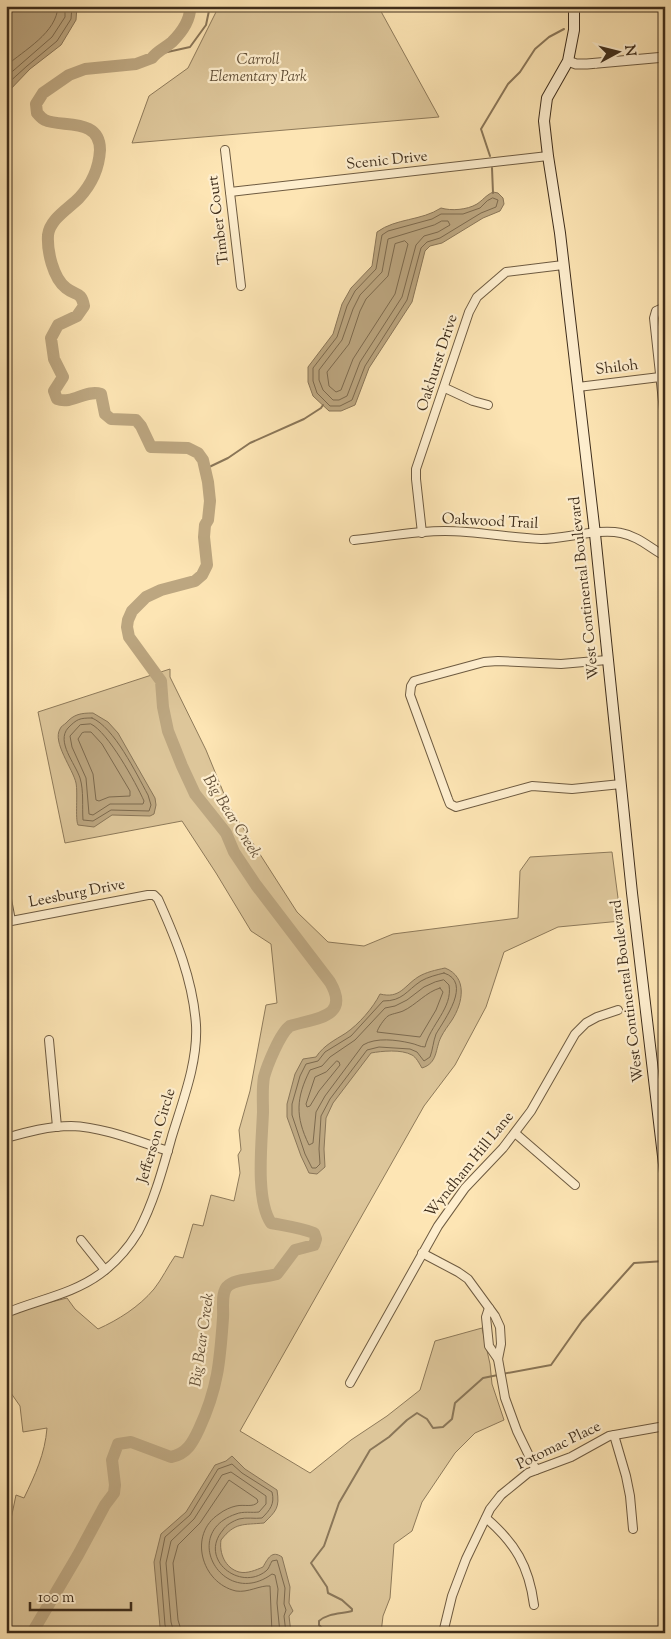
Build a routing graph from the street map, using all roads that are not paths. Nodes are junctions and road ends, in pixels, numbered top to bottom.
1 (574, 6) edge
2 (665, 57) edge
3 (568, 61) junction
4 (225, 150) dead end
5 (548, 156) junction
6 (230, 192) junction
7 (564, 265) junction
8 (241, 286) dead end
9 (665, 307) edge
10 (660, 377) junction
11 (578, 387) junction
12 (445, 388) junction
13 (488, 405) dead end
14 (665, 420) edge
15 (422, 533) junction
16 (595, 534) junction
17 (354, 540) dead end
18 (665, 556) edge
19 (607, 660) junction
20 (620, 784) junction
21 (6, 894) edge
22 (154, 895) joint
23 (9, 921) edge
24 (618, 1010) dead end
25 (49, 1040) dead end
26 (661, 1107) edge
27 (57, 1127) junction
28 (515, 1133) junction
29 (6, 1138) edge
30 (168, 1151) junction
31 (665, 1173) edge
32 (575, 1185) dead end
33 (81, 1240) dead end
34 (422, 1253) junction
35 (105, 1270) junction
36 (489, 1308) junction
37 (6, 1313) edge
38 (498, 1359) junction
39 (350, 1383) dead end
40 (665, 1426) edge
41 (614, 1435) junction
42 (536, 1470) junction
43 (486, 1518) junction
44 (633, 1529) dead end
45 (534, 1605) dead end
46 (443, 1633) edge

1 - 3 main road, West Continental Boulevard
2 - 3 street
3 - 5 main road, West Continental Boulevard
4 - 6 street, Timber Court
5 - 6 street, Scenic Drive
5 - 7 main road, West Continental Boulevard
6 - 8 street, Timber Court
7 - 11 main road, West Continental Boulevard
7 - 12 street, Oakhurst Drive
9 - 10 street
10 - 11 street, Shiloh
10 - 14 street
11 - 16 main road, West Continental Boulevard
12 - 13 street
12 - 15 street, Oakhurst Drive
15 - 16 street, Oakwood Trail
15 - 17 street, Oakwood Trail
16 - 18 street, Oakwood Trail
16 - 19 main road, West Continental Boulevard
19 - 20 main road, West Continental Boulevard
19 - 20 street
20 - 26 main road, West Continental Boulevard
21 - 23 street
22 - 23 street, Leesburg Drive
22 - 30 street, Jefferson Circle
24 - 28 street, Wyndham Hill Lane
25 - 27 street
26 - 31 main road, West Continental Boulevard
27 - 29 street
27 - 30 street
28 - 32 street
28 - 34 street, Wyndham Hill Lane
30 - 35 street, Jefferson Circle
33 - 35 street
34 - 36 street
34 - 39 street, Wyndham Hill Lane
35 - 37 street, Jefferson Circle
36 - 38 street
36 - 38 street
38 - 42 street
40 - 41 street, Potomac Place
41 - 42 street, Potomac Place
41 - 44 street
42 - 43 street, Potomac Place
43 - 45 street
43 - 46 street, Potomac Place

